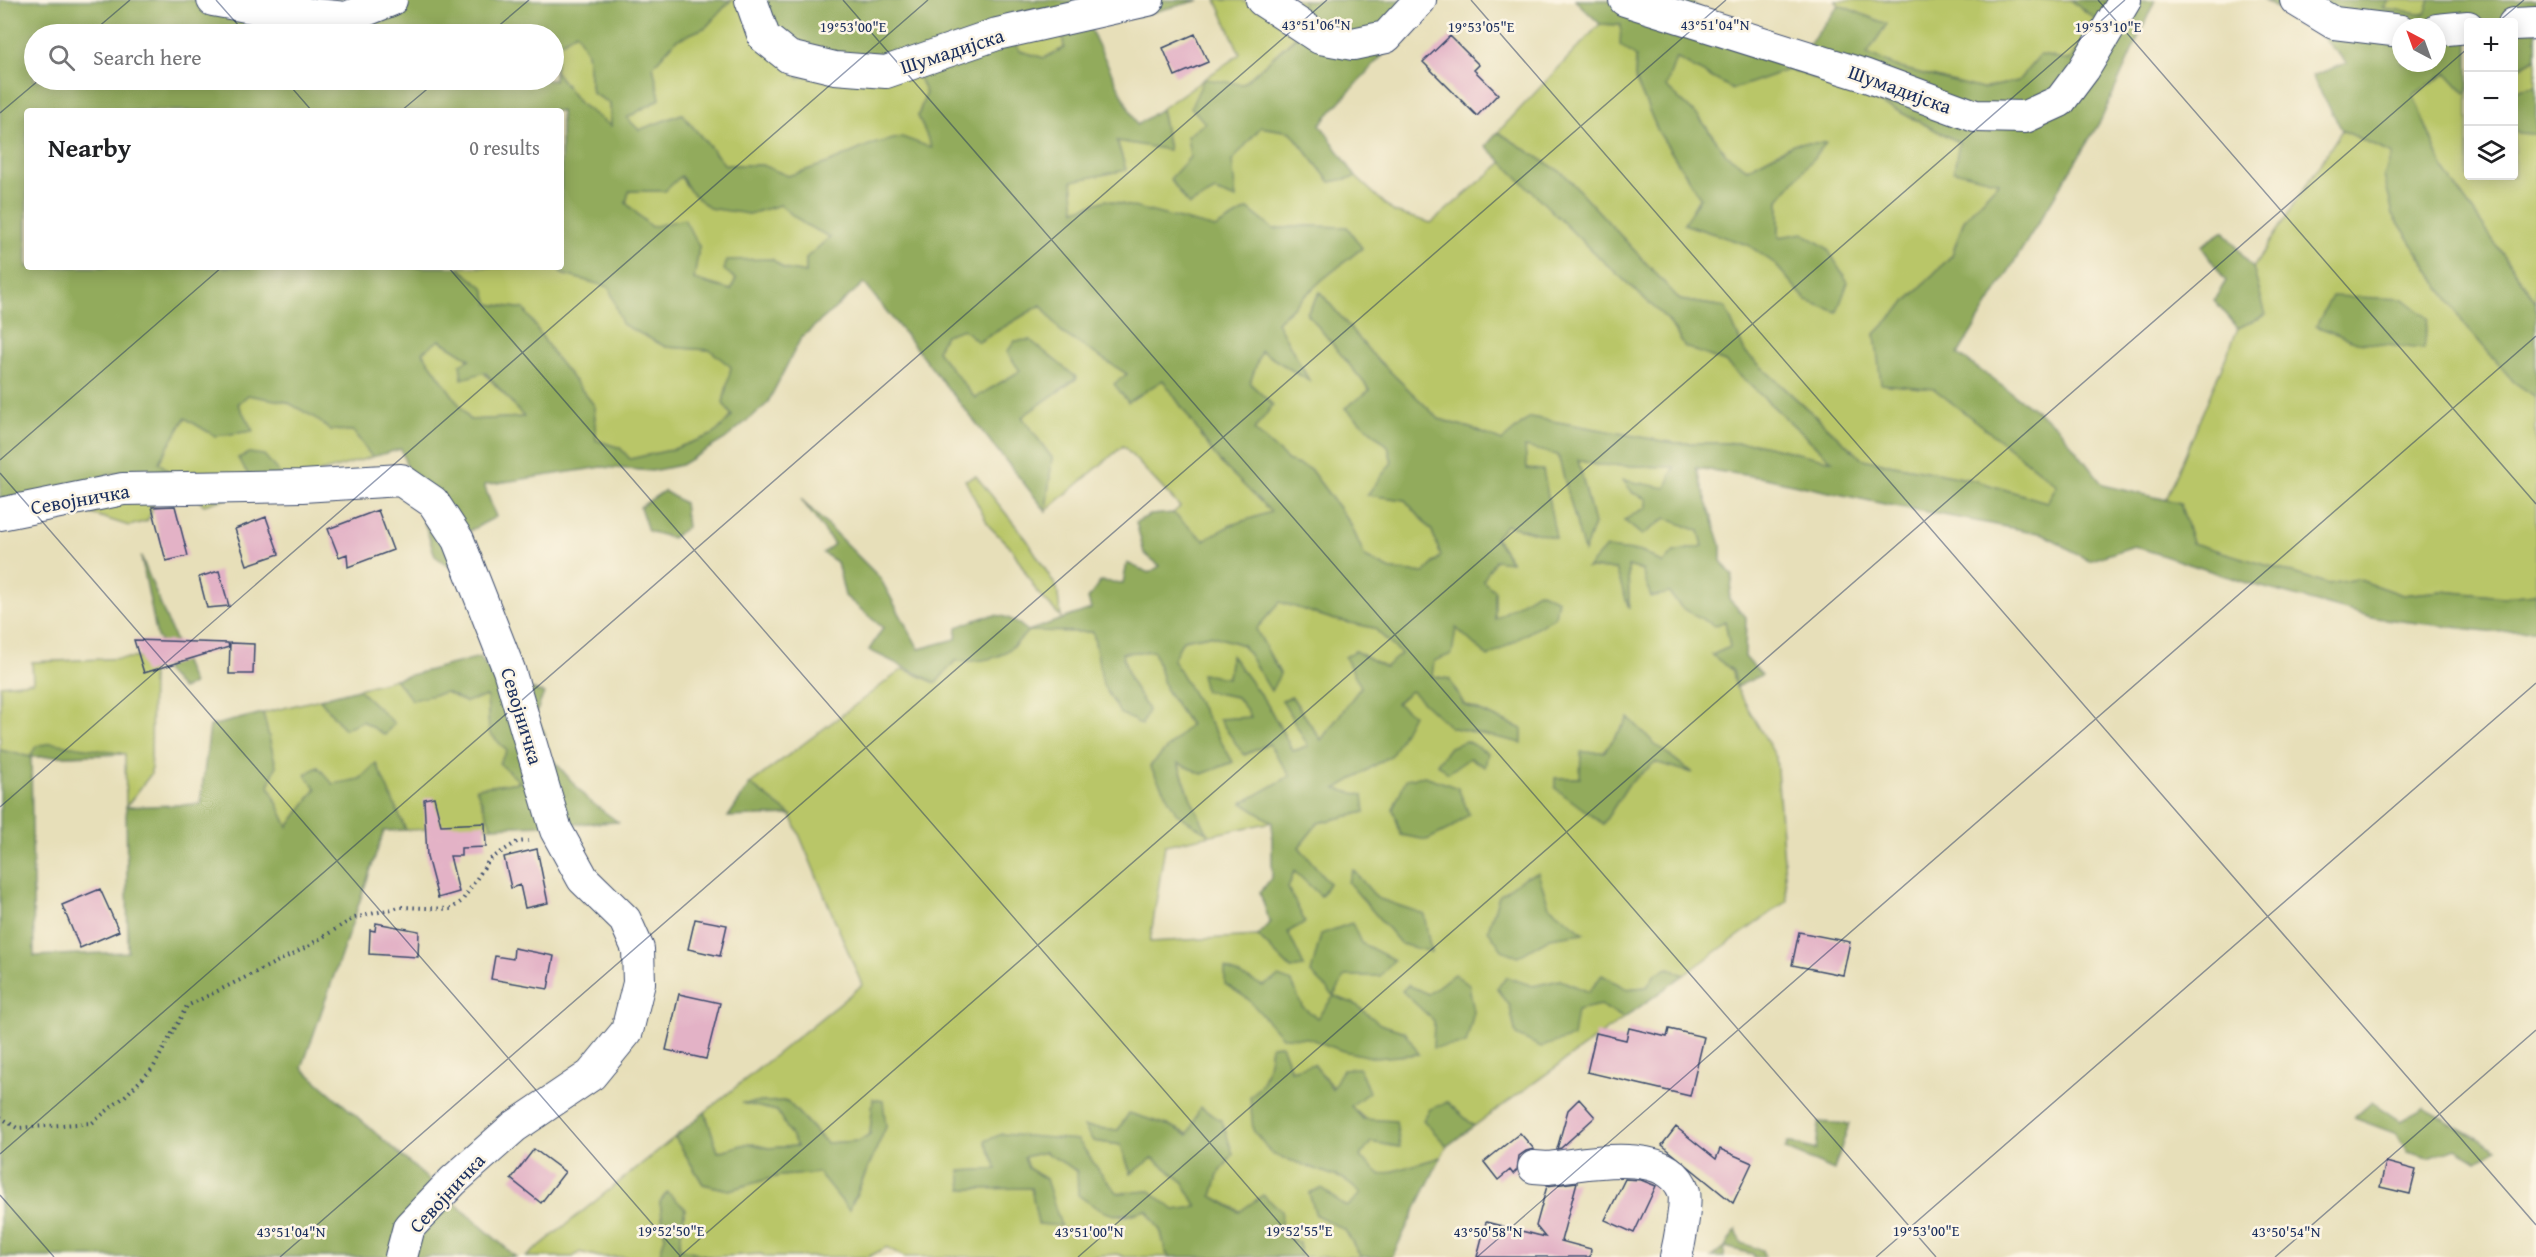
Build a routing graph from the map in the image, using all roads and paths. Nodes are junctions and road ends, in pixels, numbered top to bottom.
1 (213, 0) edge
2 (391, 0) edge
3 (751, 0) edge
4 (1148, 0) edge
5 (1262, 0) edge
6 (1420, 0) edge
7 (1625, 0) edge
8 (2125, 0) edge
9 (2296, 0) edge
10 (2536, 23) edge
11 (2518, 24) edge
12 (2464, 27) edge
13 (2392, 29) edge
14 (2446, 29) edge
15 (0, 514) edge
16 (570, 855) junction
17 (0, 1117) edge
18 (1534, 1167) dead end
19 (401, 1257) edge
20 (1676, 1257) edge

1 - 2 street
3 - 4 street, Шумадијска
5 - 6 street
7 - 8 street, Шумадијска
9 - 13 street
10 - 11 street
12 - 14 street
15 - 16 street, Севојничка
16 - 17 path
16 - 19 street, Севојничка
18 - 20 street

